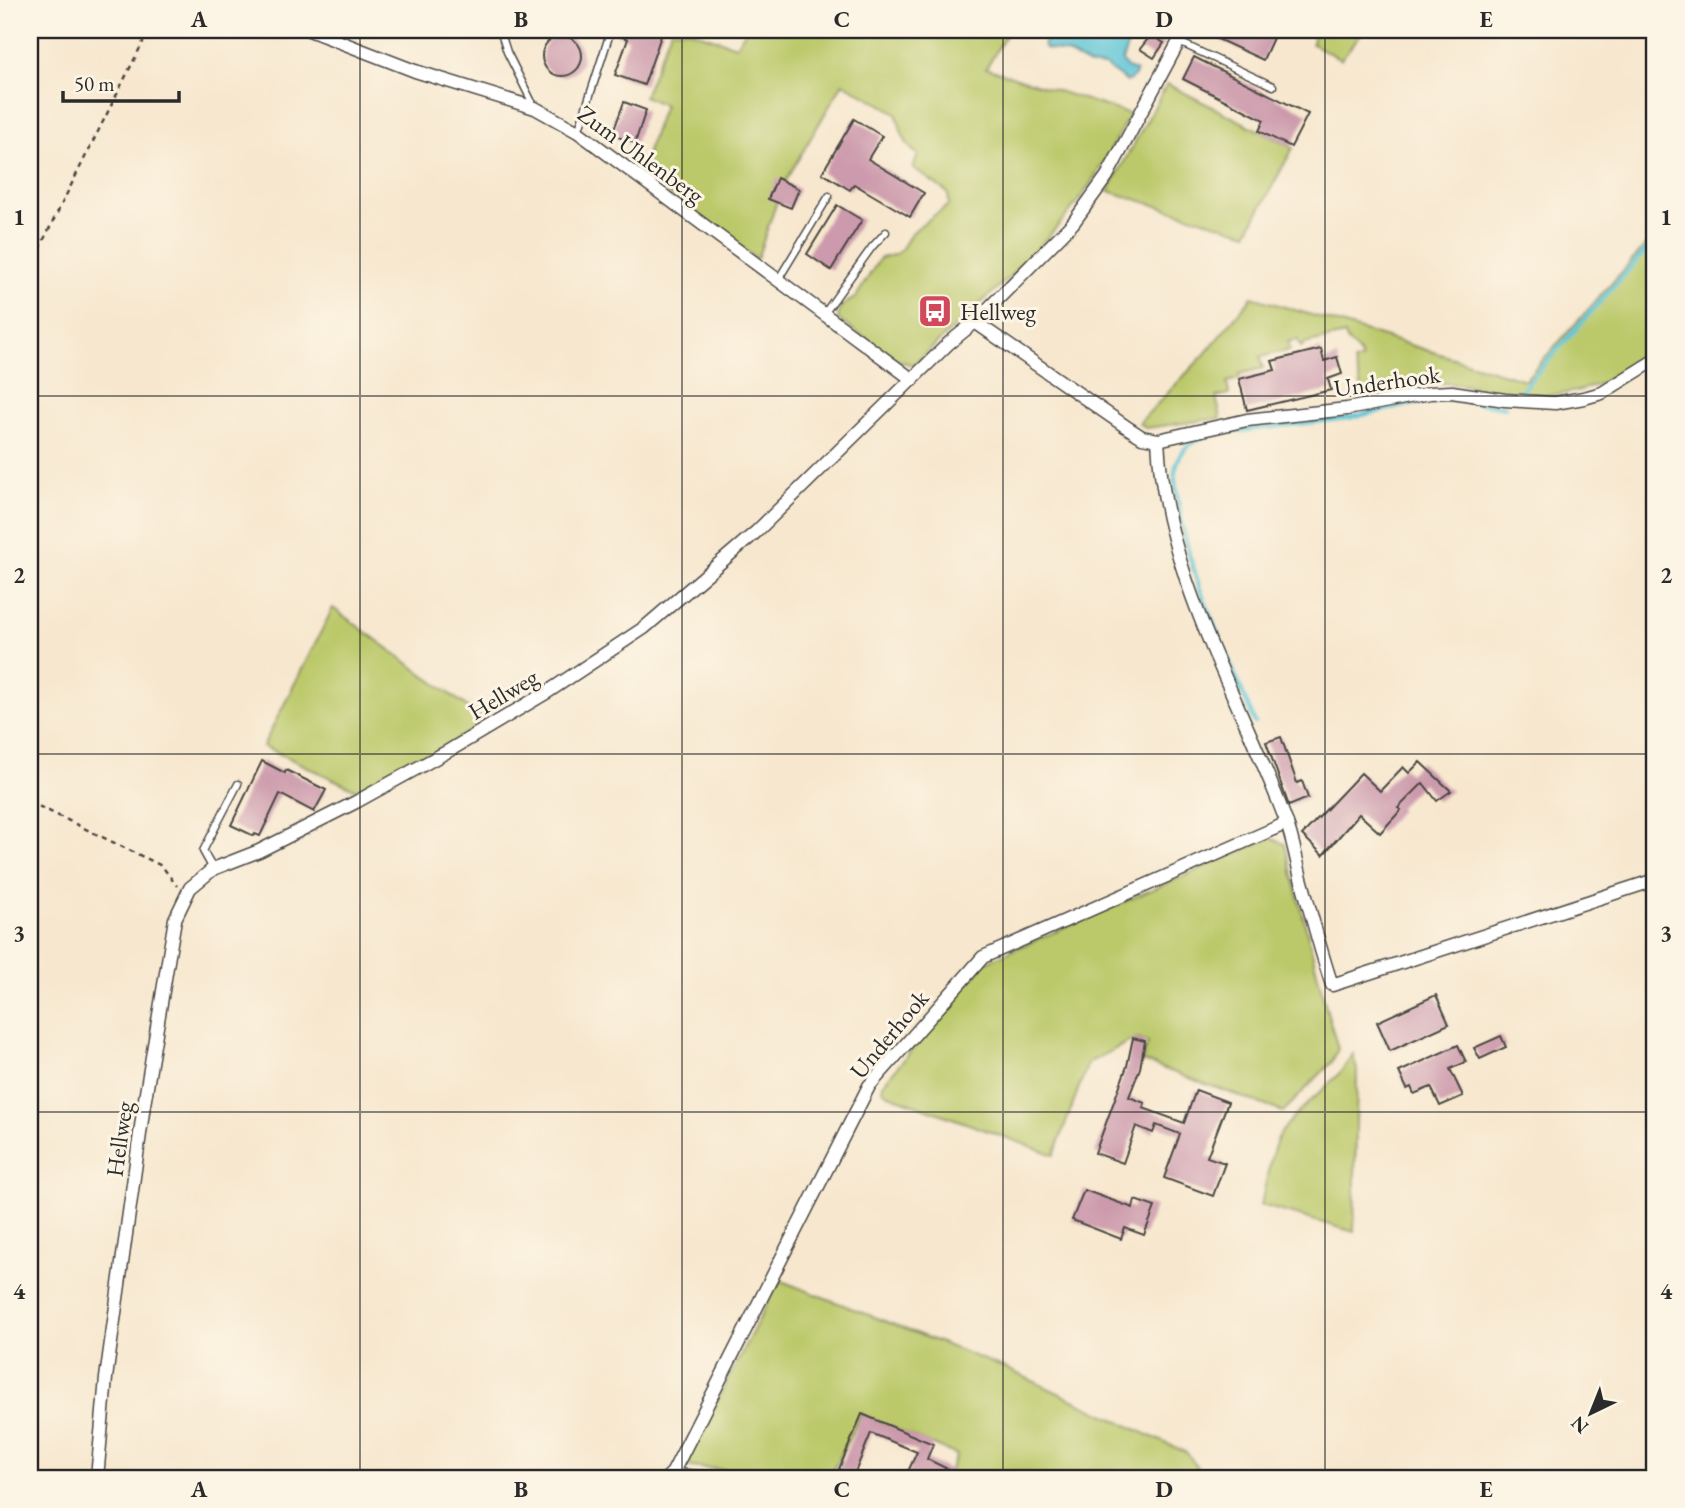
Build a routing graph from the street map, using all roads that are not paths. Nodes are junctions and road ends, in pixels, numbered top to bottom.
1 (309, 30) edge
2 (500, 30) edge
3 (611, 30) edge
4 (1185, 30) edge
5 (1179, 42) junction
6 (1273, 86) dead end
7 (535, 108) junction
8 (578, 132) junction
9 (828, 196) dead end
10 (886, 232) dead end
11 (778, 280) junction
12 (824, 314) junction
13 (975, 323) junction
14 (1655, 360) edge
15 (913, 380) junction
16 (1158, 440) junction
17 (238, 785) dead end
18 (1287, 823) junction
19 (213, 869) junction
20 (1655, 880) edge
21 (670, 1475) edge
22 (97, 1478) edge
23 (753, 1478) edge

1 - 7 street, Zum Uhlenberg
2 - 7 lane
3 - 8 lane
4 - 5 street, Hellweg
5 - 6 lane
5 - 13 street, Hellweg
7 - 8 street, Zum Uhlenberg
8 - 11 street, Zum Uhlenberg
9 - 11 lane
10 - 12 lane
11 - 12 street, Zum Uhlenberg
12 - 15 street, Zum Uhlenberg
13 - 15 street, Hellweg
13 - 16 street
14 - 16 street, Underhook
15 - 19 street, Hellweg
16 - 18 street
17 - 19 lane
18 - 20 street
18 - 21 street, Underhook
19 - 22 street, Hellweg
21 - 23 lane

